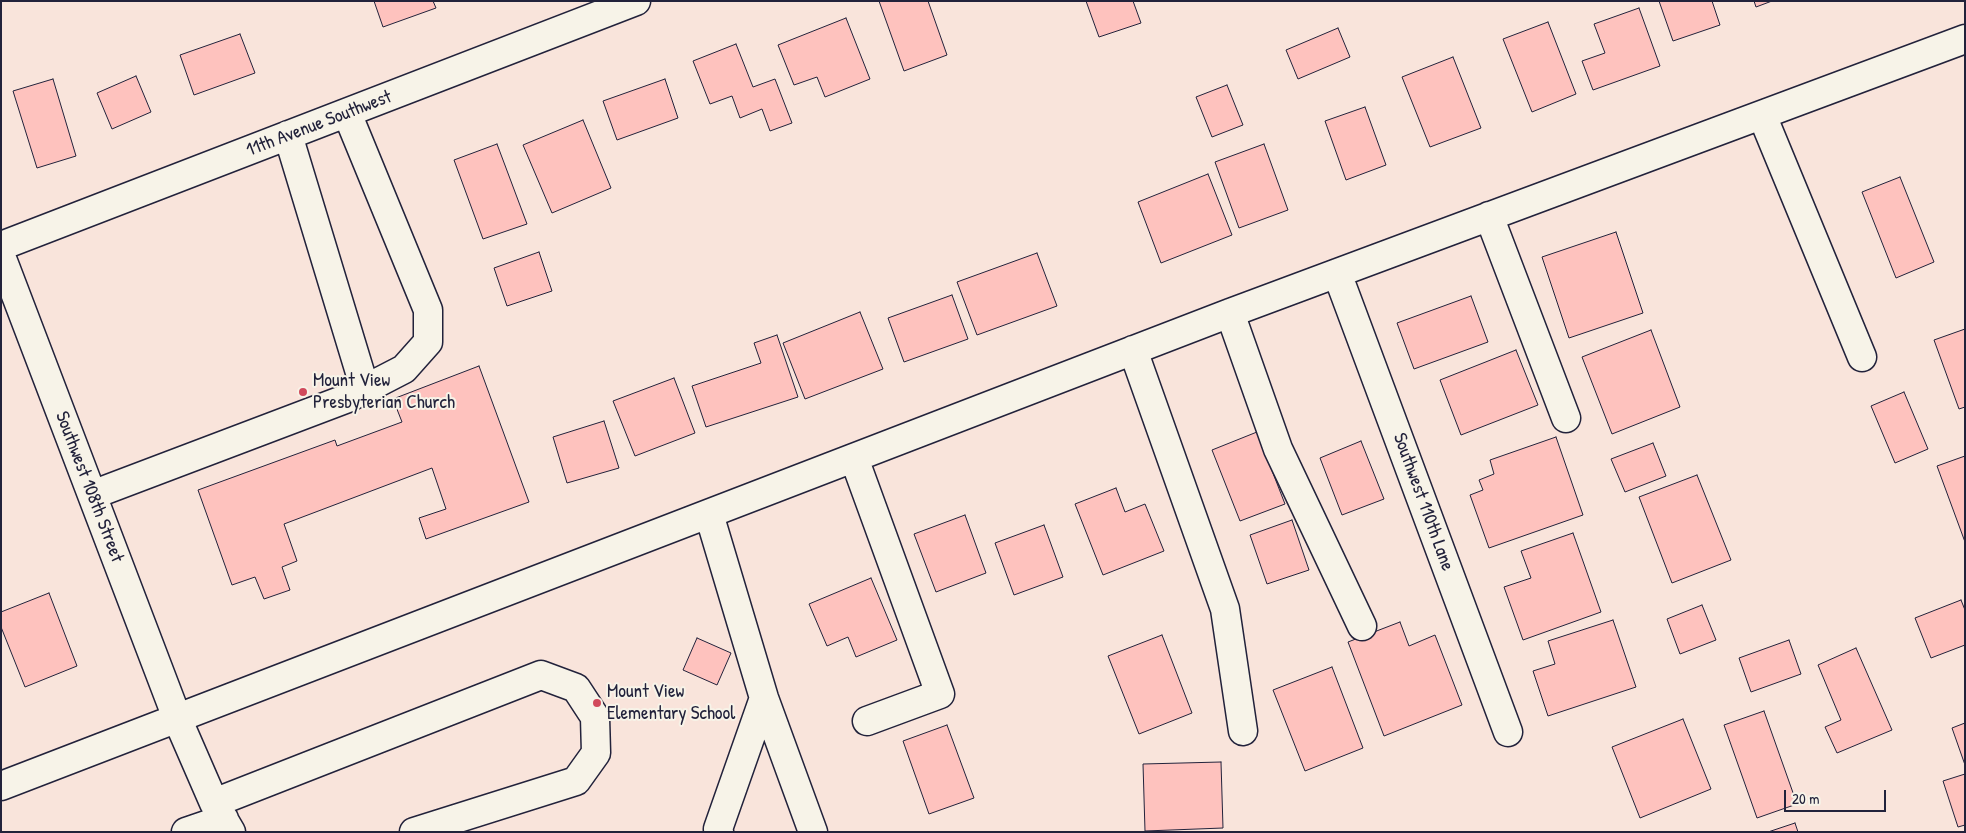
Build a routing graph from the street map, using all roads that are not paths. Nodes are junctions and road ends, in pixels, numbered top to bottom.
1 (636, 1) edge
2 (1965, 39) edge
3 (347, 113) junction
4 (1762, 115) junction
5 (288, 135) junction
6 (1490, 216) junction
7 (1, 246) edge
8 (1, 256) edge
9 (1337, 273) junction
10 (1230, 313) junction
11 (1133, 350) junction
12 (1862, 357) dead end
13 (365, 389) junction
14 (1566, 418) dead end
15 (854, 458) junction
16 (92, 495) junction
17 (709, 514) junction
18 (1362, 626) dead end
19 (764, 698) junction
20 (177, 718) junction
21 (867, 720) dead end
22 (1243, 731) dead end
23 (1508, 732) dead end
24 (1, 786) edge
25 (223, 818) edge
26 (186, 832) edge
27 (414, 832) edge
28 (719, 832) edge
29 (813, 832) edge

1 - 3 street, 11th Avenue Southwest
2 - 4 street
3 - 5 street, 11th Avenue Southwest
3 - 13 street
4 - 6 street
4 - 12 street
5 - 7 street, 11th Avenue Southwest
5 - 13 street
6 - 9 street
6 - 14 street
8 - 16 street, Southwest 108th Street
9 - 10 street
9 - 23 street, Southwest 110th Lane
10 - 11 street
10 - 18 street
11 - 15 street
11 - 22 street
13 - 16 street
15 - 17 street
15 - 21 street
16 - 20 street, Southwest 108th Street
17 - 19 street
17 - 20 street
19 - 28 street
19 - 29 street
20 - 24 street
20 - 25 street, Southwest 108th Street
25 - 26 street
25 - 27 street

